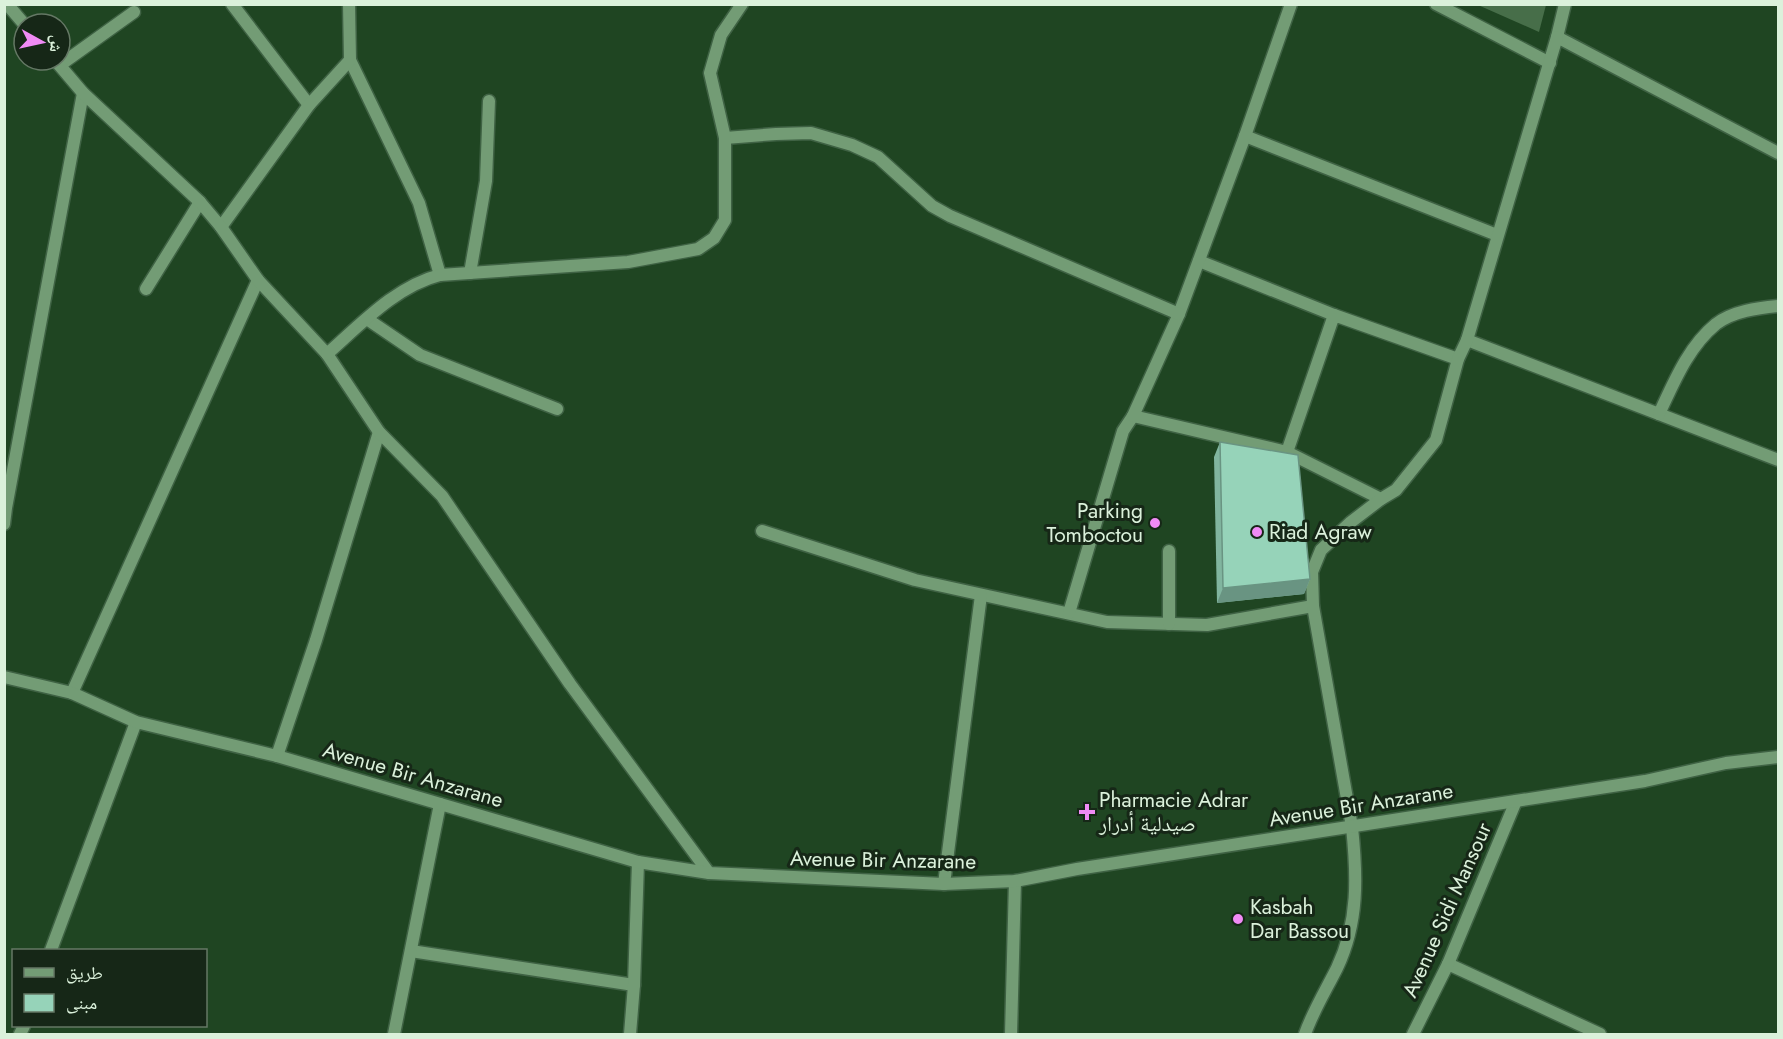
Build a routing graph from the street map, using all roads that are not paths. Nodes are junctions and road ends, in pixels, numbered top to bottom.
1 (232, 4) edge
2 (349, 4) edge
3 (742, 4) edge
4 (1291, 4) edge
5 (1436, 4) edge
6 (1565, 4) edge
7 (134, 12) dead end
8 (1557, 37) junction
9 (72, 54) edge
10 (350, 60) junction
11 (1550, 63) junction
12 (66, 72) edge
13 (83, 93) junction
14 (489, 101) dead end
15 (309, 105) junction
16 (1245, 136) junction
17 (725, 138) junction
18 (1779, 153) edge
19 (200, 202) junction
20 (221, 227) junction
21 (1497, 235) junction
22 (1198, 261) junction
23 (470, 273) junction
24 (440, 274) junction
25 (258, 280) junction
26 (146, 290) dead end
27 (1779, 306) edge
28 (1179, 314) junction
29 (1334, 315) junction
30 (366, 319) junction
31 (1467, 340) junction
32 (327, 354) junction
33 (1458, 359) junction
34 (557, 409) dead end
35 (1659, 414) junction
36 (1133, 416) junction
37 (379, 432) junction
38 (1287, 452) junction
39 (1779, 460) edge
40 (1381, 499) junction
41 (5, 508) edge
42 (4, 524) edge
43 (762, 531) dead end
44 (1169, 551) dead end
45 (981, 595) junction
46 (1313, 606) junction
47 (1069, 613) junction
48 (1169, 624) junction
49 (4, 677) edge
50 (72, 693) junction
51 (135, 722) junction
52 (277, 756) junction
53 (1779, 757) edge
54 (1516, 801) junction
55 (440, 804) junction
56 (1352, 826) junction
57 (638, 862) junction
58 (709, 873) junction
59 (1015, 881) junction
60 (944, 884) junction
61 (52, 949) edge
62 (411, 951) junction
63 (1448, 964) junction
64 (634, 985) junction
65 (394, 1035) edge
66 (630, 1035) edge
67 (1011, 1035) edge
68 (1305, 1035) edge
69 (1413, 1035) edge
70 (1600, 1035) edge

1 - 15 street
2 - 10 street
3 - 17 street
4 - 16 street
5 - 11 street
6 - 8 street
7 - 9 street
8 - 11 street
8 - 18 street
10 - 15 street
10 - 24 street
11 - 21 street
12 - 13 street
13 - 19 street
13 - 41 street
14 - 23 street
15 - 20 street
16 - 21 street
16 - 22 street
17 - 23 street
17 - 28 street
19 - 20 street
19 - 26 street
20 - 25 street
21 - 31 street
22 - 28 street
22 - 29 street
23 - 24 street
24 - 30 street
25 - 32 street
25 - 50 street
27 - 35 street
28 - 36 street
29 - 33 street
29 - 38 street
30 - 32 street
30 - 34 street
31 - 33 street
31 - 35 street
32 - 37 street
33 - 40 street
35 - 39 street
36 - 38 street
36 - 47 street
37 - 52 street
37 - 58 street
38 - 40 street
40 - 46 street
41 - 42 street
43 - 45 street
44 - 48 street
45 - 47 street
45 - 60 street
46 - 48 street
46 - 56 street
47 - 48 street
49 - 50 street, Avenue Bir Anzarane
50 - 51 street, Avenue Bir Anzarane
51 - 52 street, Avenue Bir Anzarane
51 - 61 street
52 - 55 street, Avenue Bir Anzarane
53 - 54 street, Avenue Bir Anzarane
54 - 56 street, Avenue Bir Anzarane
54 - 63 street, Avenue Sidi Mansour
55 - 57 street, Avenue Bir Anzarane
55 - 62 street
56 - 59 street, Avenue Bir Anzarane
56 - 68 street
57 - 58 street, Avenue Bir Anzarane
57 - 64 street
58 - 60 street, Avenue Bir Anzarane
59 - 60 street, Avenue Bir Anzarane
59 - 67 street
62 - 64 street
62 - 65 street
63 - 69 street, Avenue Sidi Mansour
63 - 70 street
64 - 66 street

